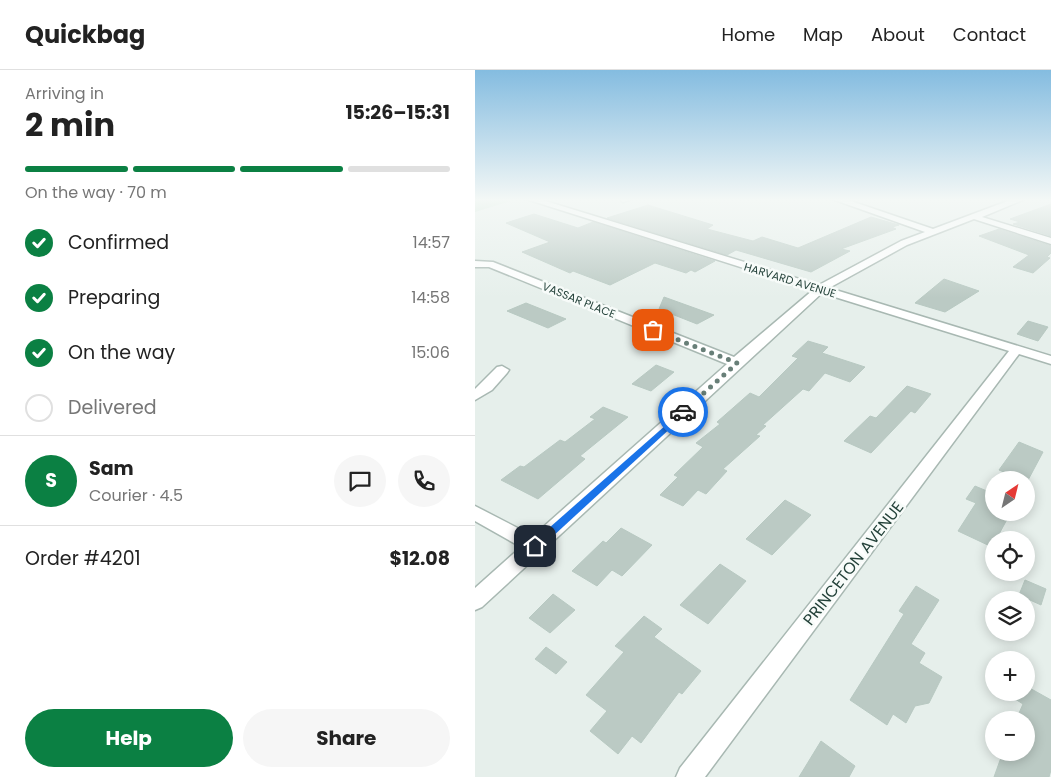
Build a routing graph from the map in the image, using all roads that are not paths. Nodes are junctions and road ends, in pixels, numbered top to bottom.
1 (635, 232) edge
2 (934, 232) edge
3 (1022, 232) edge
4 (1051, 241) edge
5 (475, 264) edge
6 (820, 290) junction
7 (1017, 349) junction
8 (1051, 360) edge
9 (737, 363) junction
10 (502, 370) dead end
11 (475, 396) edge
12 (475, 513) edge
13 (535, 546) junction
14 (475, 601) edge
15 (689, 777) edge

1 - 6 street, HARVARD AVENUE
2 - 6 street
3 - 4 street
5 - 9 street, VASSAR PLACE
6 - 7 street, HARVARD AVENUE
6 - 9 street
7 - 8 street, HARVARD AVENUE
7 - 15 street, PRINCETON AVENUE
9 - 13 street
10 - 11 street
12 - 13 street
13 - 14 street

